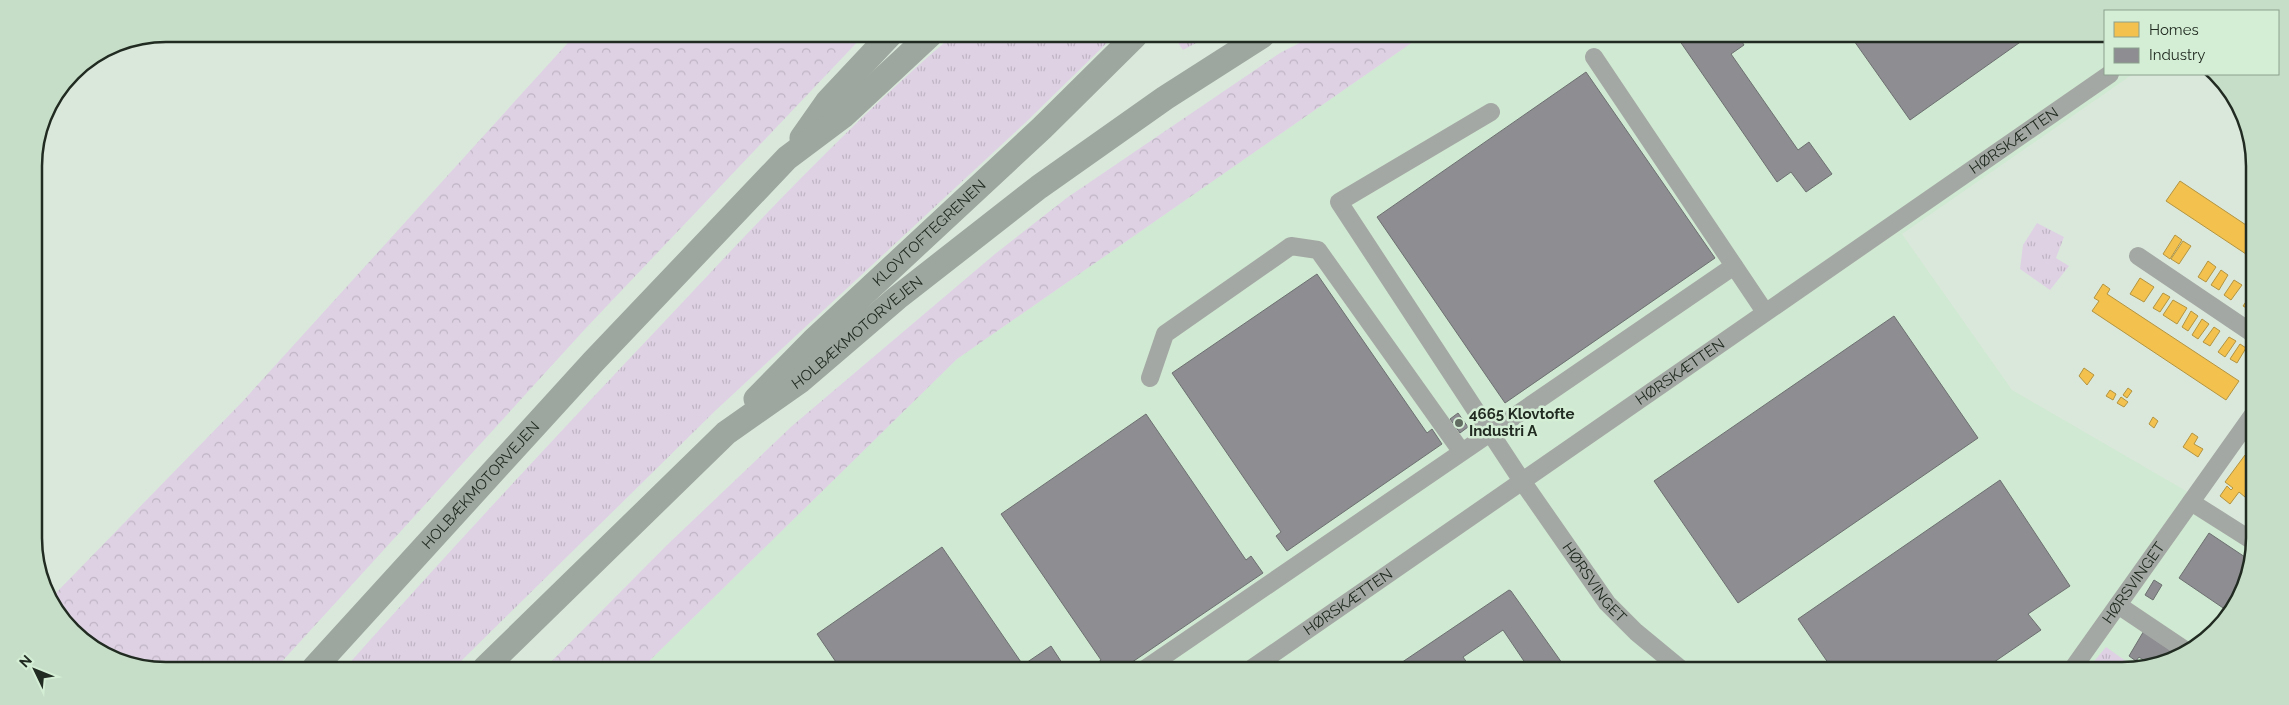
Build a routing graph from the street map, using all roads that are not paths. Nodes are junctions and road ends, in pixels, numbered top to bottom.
1 (1252, 42) edge
2 (883, 43) edge
3 (923, 43) edge
4 (1128, 43) edge
5 (1594, 57) dead end
6 (2109, 75) edge
7 (1491, 112) dead end
8 (787, 158) junction
9 (2138, 256) dead end
10 (1734, 266) junction
11 (1765, 312) junction
12 (2246, 329) edge
13 (1150, 378) dead end
14 (2246, 425) edge
15 (1490, 432) junction
16 (726, 433) junction
17 (1461, 452) junction
18 (1522, 480) junction
19 (2193, 500) junction
20 (2246, 537) edge
21 (2118, 605) junction
22 (2181, 647) edge
23 (320, 662) edge
24 (491, 662) edge
25 (1155, 662) edge
26 (1261, 662) edge
27 (1672, 662) edge
28 (2077, 662) edge

1 - 16 highway, HOLBÆKMOTORVEJEN
2 - 8 highway
3 - 8 highway, HOLBÆKMOTORVEJEN
4 - 16 highway, KLOVTOFTEGRENEN
5 - 10 street
6 - 11 street, HØRSKÆTTEN
7 - 15 street, HØRSVINGET
8 - 23 highway, HOLBÆKMOTORVEJEN
9 - 12 street
10 - 11 street
10 - 15 street
11 - 18 street, HØRSKÆTTEN
13 - 17 street
14 - 19 street, HØRSVINGET
15 - 17 street
15 - 18 street, HØRSVINGET
16 - 24 highway, HOLBÆKMOTORVEJEN
17 - 25 street
18 - 26 street, HØRSKÆTTEN
18 - 27 street, HØRSVINGET
19 - 20 street
19 - 21 street, HØRSVINGET
21 - 22 street
21 - 28 street, HØRSVINGET

